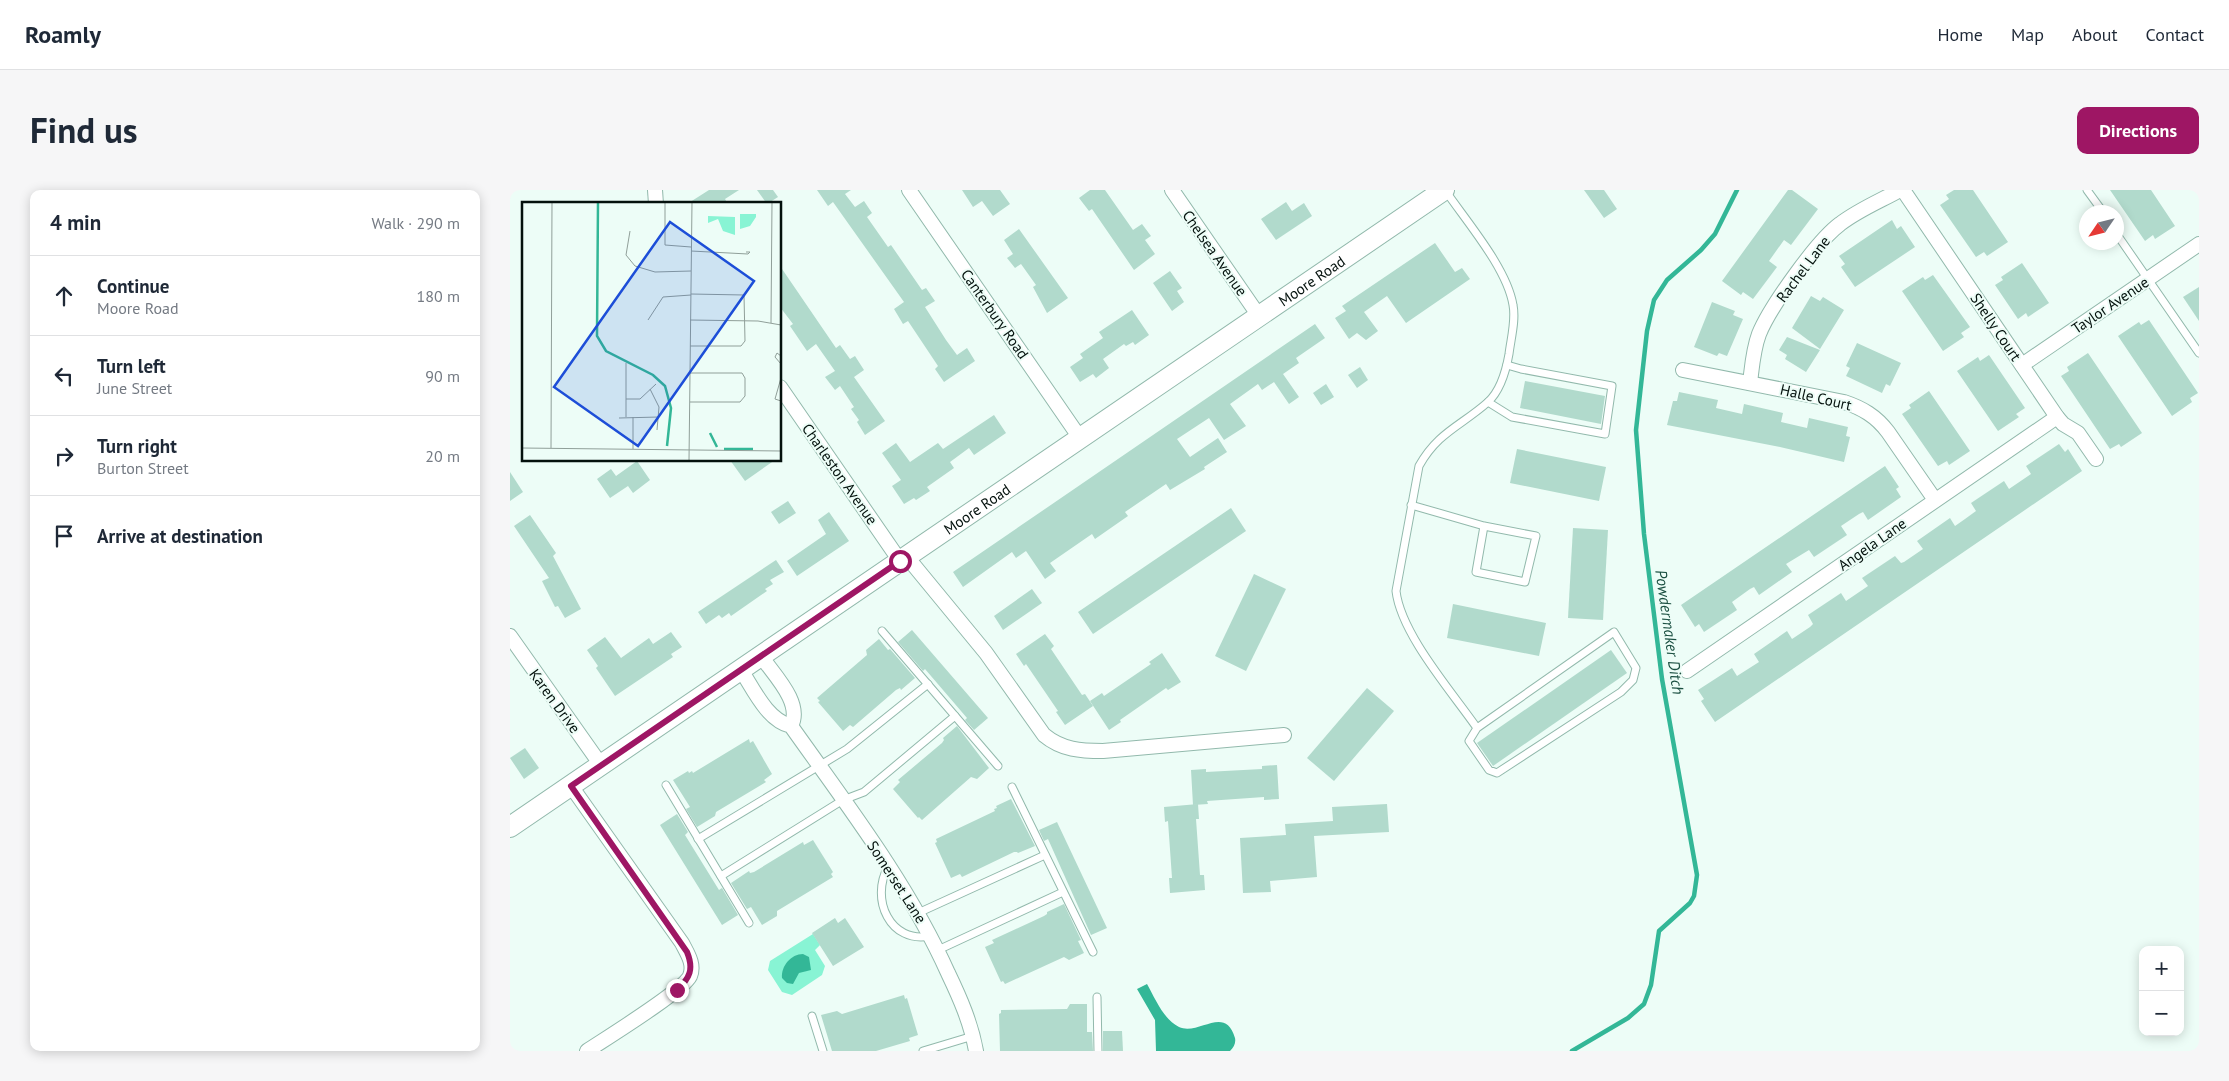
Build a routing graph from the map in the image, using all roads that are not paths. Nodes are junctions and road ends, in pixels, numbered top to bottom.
1 (909, 190) edge
2 (1172, 190) edge
3 (1444, 190) edge
4 (1901, 190) edge
5 (2087, 190) edge
6 (2098, 205) edge
7 (2124, 244) edge
8 (2199, 244) edge
9 (2148, 279) junction
10 (1259, 316) junction
11 (2199, 353) edge
12 (1507, 365) junction
13 (2022, 365) junction
14 (1683, 370) dead end
15 (1750, 383) junction
16 (781, 388) edge
17 (1488, 402) junction
18 (2057, 417) junction
19 (1080, 438) junction
20 (2096, 459) dead end
21 (1935, 500) junction
22 (1411, 505) junction
23 (1484, 526) junction
24 (904, 559) junction
25 (882, 631) dead end
26 (510, 636) edge
27 (761, 656) junction
28 (741, 670) junction
29 (1687, 672) dead end
30 (928, 684) junction
31 (955, 716) junction
32 (792, 726) junction
33 (1477, 728) junction
34 (1284, 735) dead end
35 (602, 765) junction
36 (819, 766) junction
37 (998, 766) dead end
38 (666, 785) dead end
39 (571, 786) junction
40 (1012, 787) dead end
41 (843, 800) junction
42 (510, 828) edge
43 (698, 839) junction
44 (1045, 855) junction
45 (888, 867) junction
46 (721, 876) junction
47 (1063, 892) junction
48 (918, 913) junction
49 (749, 923) dead end
50 (930, 936) junction
51 (938, 950) junction
52 (1093, 952) dead end
53 (1097, 997) dead end
54 (812, 1016) dead end
55 (973, 1036) junction
56 (587, 1051) edge
57 (823, 1051) edge
58 (923, 1051) edge
59 (976, 1051) edge
60 (1098, 1051) edge

1 - 19 street, Canterbury Road
2 - 10 street, Chelsea Avenue
3 - 10 street, Moore Road
3 - 12 lane
4 - 13 street, Shelly Court
4 - 15 street, Rachel Lane
5 - 6 lane
7 - 9 lane
8 - 9 street, Taylor Avenue
9 - 11 lane
9 - 13 street, Taylor Avenue
10 - 19 street, Moore Road
12 - 17 lane
12 - 17 lane
13 - 18 street, Shelly Court
14 - 15 street, Halle Court
15 - 21 street, Halle Court
16 - 24 street, Charleston Avenue
17 - 22 lane
18 - 20 street, Shelly Court
18 - 21 street, Angela Lane
19 - 24 street, Moore Road
21 - 29 street, Angela Lane
22 - 23 lane
22 - 33 lane
23 - 23 lane
24 - 27 street, Moore Road
24 - 34 street, Charleston Avenue
25 - 30 lane
26 - 35 street, Karen Drive
27 - 28 street, Moore Road
27 - 32 street
28 - 32 street, Somerset Lane
28 - 35 street, Moore Road
30 - 31 lane
30 - 36 lane
31 - 37 lane
31 - 41 lane
32 - 36 street, Somerset Lane
33 - 33 lane
35 - 39 street, Moore Road
36 - 41 street, Somerset Lane
36 - 43 lane
38 - 43 lane
39 - 42 street, Moore Road
39 - 56 street
40 - 44 lane
41 - 45 street, Somerset Lane
41 - 46 lane
43 - 46 lane
44 - 47 lane
44 - 48 lane
45 - 48 street, Somerset Lane
45 - 50 lane
46 - 49 lane
47 - 51 lane
47 - 52 lane
48 - 50 street, Somerset Lane
50 - 51 street, Somerset Lane
51 - 55 street, Somerset Lane
53 - 60 lane
54 - 57 lane
55 - 58 lane
55 - 59 street, Somerset Lane

